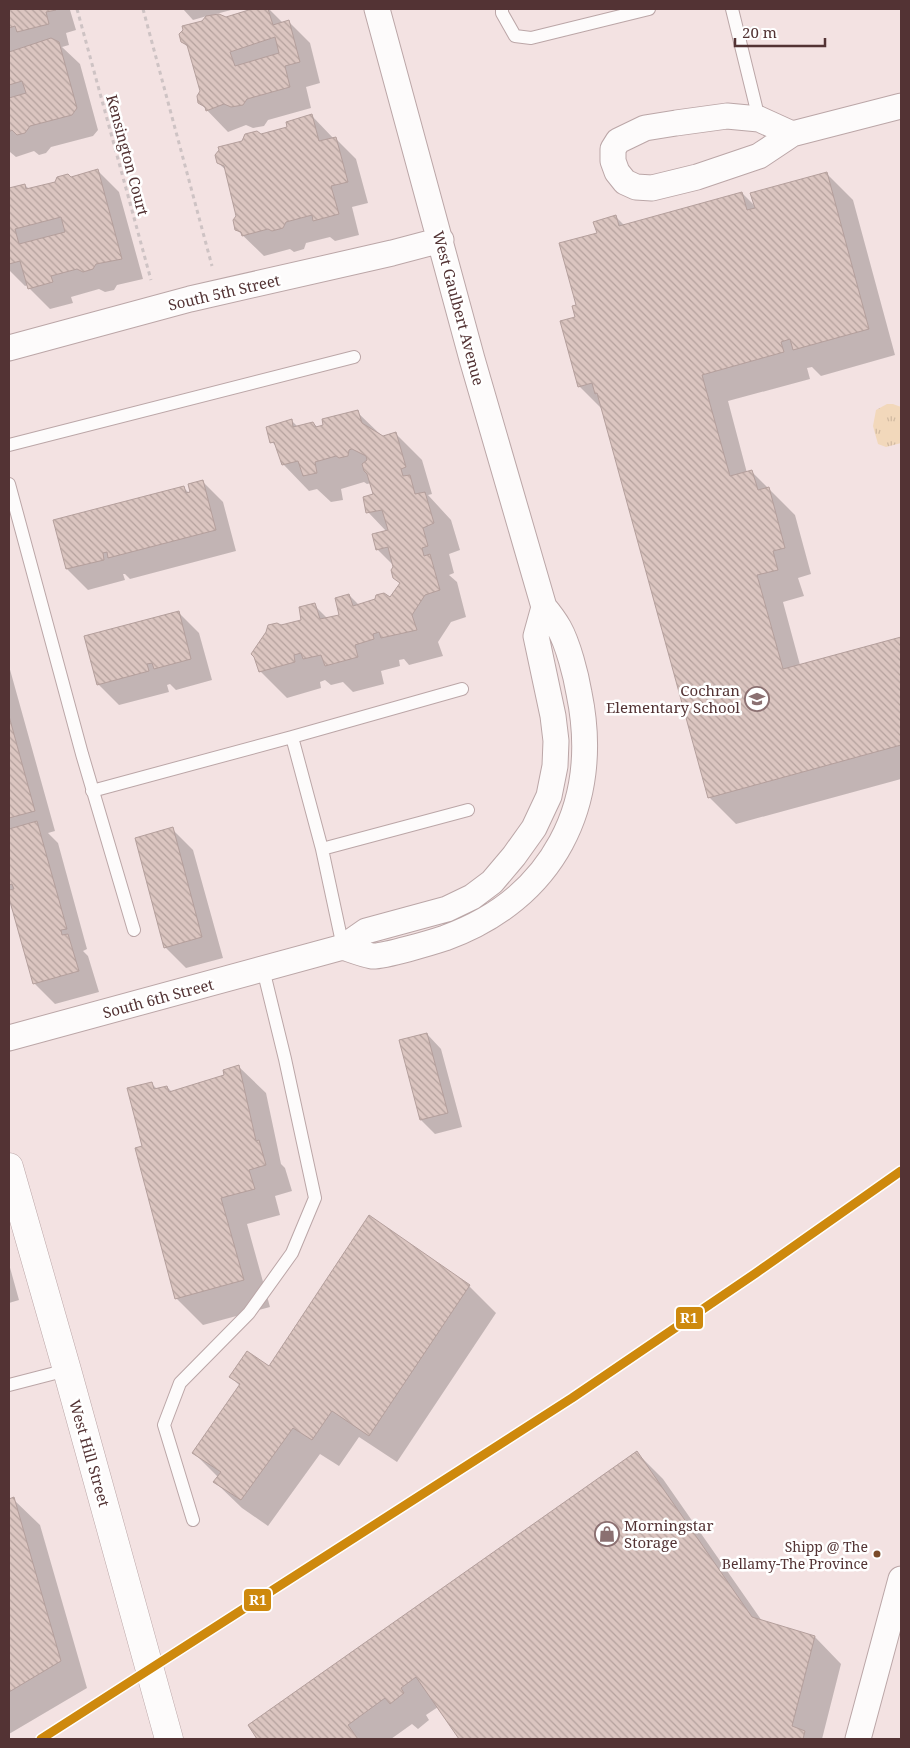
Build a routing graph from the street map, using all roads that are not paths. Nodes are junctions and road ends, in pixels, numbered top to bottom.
1 (377, 9) edge
2 (502, 9) edge
3 (649, 9) edge
4 (732, 9) edge
5 (901, 106) edge
6 (759, 119) junction
7 (792, 134) junction
8 (441, 240) junction
9 (9, 348) edge
10 (354, 357) dead end
11 (9, 445) edge
12 (9, 484) edge
13 (462, 689) dead end
14 (292, 737) junction
15 (92, 791) junction
16 (468, 810) dead end
17 (322, 849) junction
18 (134, 930) dead end
19 (343, 947) junction
20 (263, 969) junction
21 (9, 1038) edge
22 (9, 1167) edge
23 (67, 1370) junction
24 (9, 1385) edge
25 (193, 1520) dead end
26 (901, 1579) edge
27 (169, 1739) edge
28 (858, 1739) edge

1 - 8 street, West Gaulbert Avenue
2 - 3 lane
4 - 6 lane
5 - 7 street
6 - 7 street
6 - 7 street
8 - 9 street, South 5th Street
8 - 19 street, West Gaulbert Avenue
10 - 11 lane
12 - 15 lane
13 - 14 lane
14 - 15 lane
14 - 17 lane
15 - 18 lane
16 - 17 lane
17 - 19 lane
19 - 20 street, South 6th Street
20 - 21 street, South 6th Street
20 - 25 lane
22 - 23 street, West Hill Street
23 - 24 lane
23 - 27 street, West Hill Street
26 - 28 street

